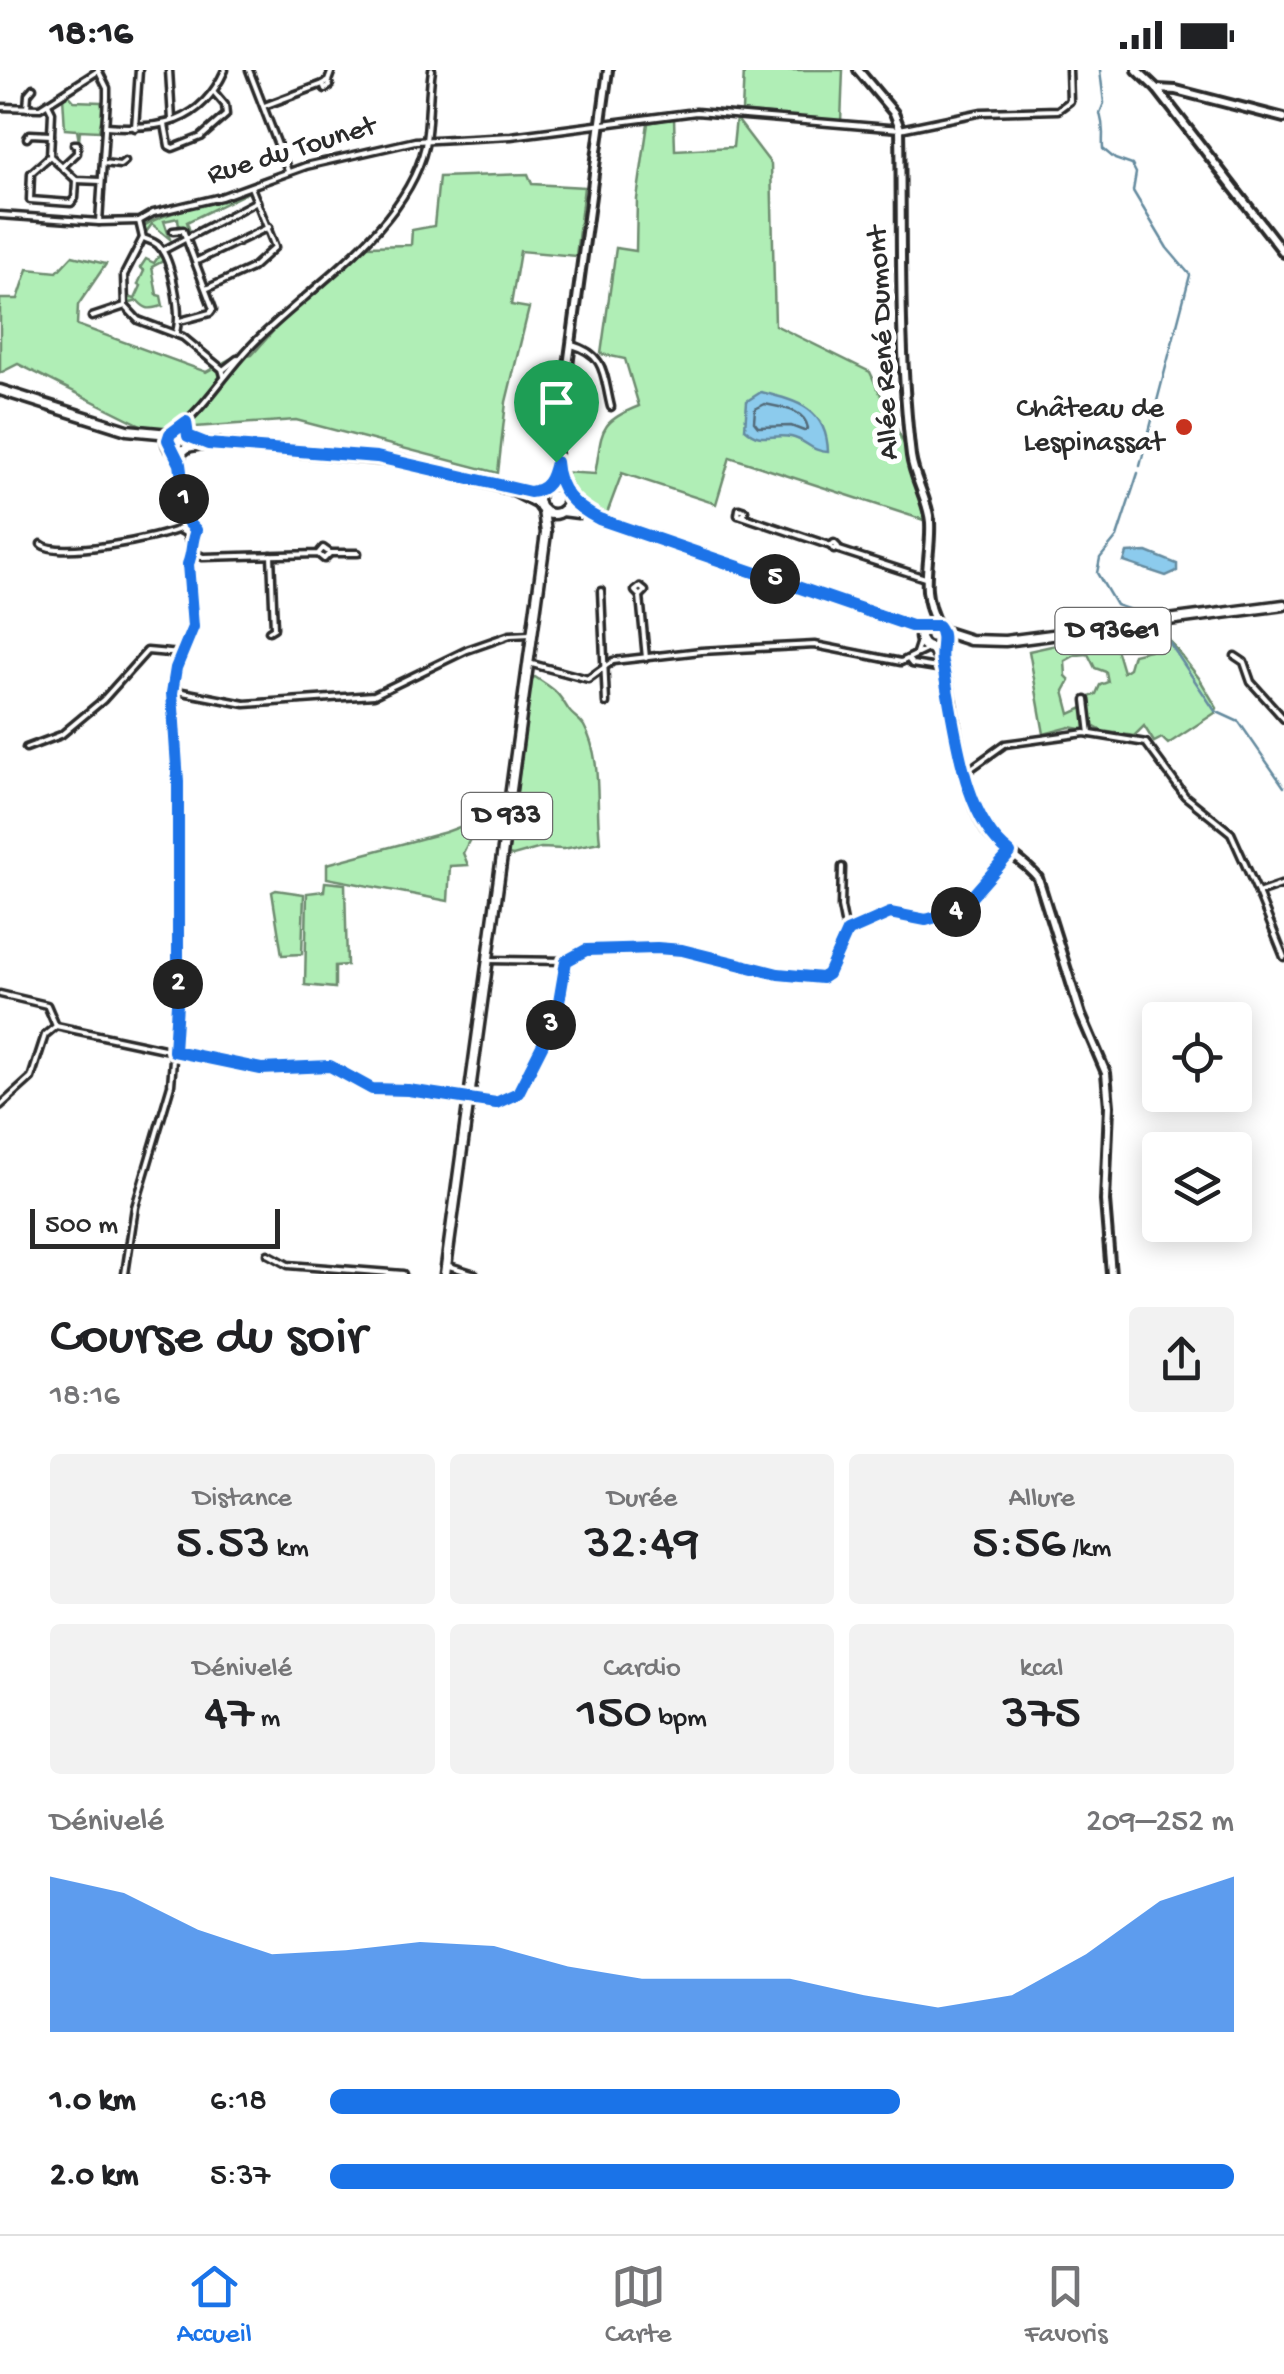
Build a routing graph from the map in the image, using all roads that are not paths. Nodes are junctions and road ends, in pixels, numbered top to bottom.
1 (98, 70) edge
2 (139, 70) edge
3 (169, 70) edge
4 (226, 70) edge
5 (332, 70) edge
6 (432, 70) edge
7 (608, 70) edge
8 (858, 70) edge
9 (1068, 70) edge
10 (1137, 70) edge
11 (251, 71) edge
12 (33, 88) dead end
13 (1164, 90) junction
14 (214, 92) junction
15 (48, 104) junction
16 (264, 106) junction
17 (0, 107) edge
18 (27, 108) junction
19 (1284, 118) edge
20 (172, 122) junction
21 (164, 124) junction
22 (600, 124) junction
23 (106, 126) junction
24 (135, 128) junction
25 (900, 130) junction
26 (51, 135) junction
27 (27, 138) dead end
28 (426, 140) junction
29 (74, 144) dead end
30 (50, 156) junction
31 (125, 161) dead end
32 (103, 164) junction
33 (62, 167) junction
34 (288, 171) junction
35 (76, 180) junction
36 (101, 181) junction
37 (251, 186) junction
38 (257, 202) junction
39 (0, 216) edge
40 (139, 221) junction
41 (98, 222) junction
42 (269, 227) junction
43 (173, 231) dead end
44 (143, 238) junction
45 (188, 239) junction
46 (162, 250) junction
47 (1284, 253) edge
48 (196, 260) junction
49 (208, 288) junction
50 (124, 306) junction
51 (92, 317) dead end
52 (180, 321) junction
53 (176, 334) junction
54 (571, 345) junction
55 (223, 373) junction
56 (0, 390) edge
57 (611, 407) dead end
58 (186, 422) junction
59 (173, 432) junction
60 (148, 434) junction
61 (187, 435) junction
62 (208, 444) junction
63 (171, 447) junction
64 (185, 448) junction
65 (556, 462) junction
66 (180, 464) junction
67 (561, 486) junction
68 (544, 488) junction
69 (510, 490) junction
70 (568, 498) junction
71 (541, 507) junction
72 (560, 512) junction
73 (742, 516) dead end
74 (188, 522) junction
75 (187, 533) junction
76 (546, 533) junction
77 (41, 544) dead end
78 (193, 552) junction
79 (358, 553) dead end
80 (271, 555) junction
81 (925, 578) junction
82 (601, 591) dead end
83 (640, 596) dead end
84 (1284, 606) edge
85 (931, 610) junction
86 (925, 627) junction
87 (940, 628) junction
88 (269, 631) dead end
89 (531, 634) junction
90 (920, 638) junction
91 (942, 644) junction
92 (930, 648) junction
93 (916, 653) junction
94 (181, 654) junction
95 (1235, 656) dead end
96 (646, 658) junction
97 (908, 660) junction
98 (534, 664) dead end
99 (605, 664) junction
100 (940, 665) junction
101 (172, 690) junction
102 (1086, 700) dead end
103 (606, 703) dead end
104 (1284, 720) edge
105 (1090, 734) junction
106 (26, 748) dead end
107 (966, 772) junction
108 (1010, 853) junction
109 (842, 867) dead end
110 (1284, 884) edge
111 (1258, 893) junction
112 (846, 933) junction
113 (1284, 957) edge
114 (487, 960) junction
115 (566, 961) junction
116 (0, 994) edge
117 (56, 1026) junction
118 (174, 1051) junction
119 (468, 1098) junction
120 (0, 1106) edge
121 (268, 1254) dead end
122 (446, 1270) edge
123 (125, 1274) edge
124 (403, 1274) edge
125 (474, 1274) edge
126 (1111, 1274) edge

1 - 15 street
1 - 23 street
2 - 24 street
3 - 20 street
4 - 14 street
5 - 16 street
6 - 28 street
7 - 22 street
8 - 25 street
9 - 25 street, Rue du Tounet
10 - 13 street
11 - 16 street
12 - 18 street
13 - 19 street
13 - 47 street
14 - 20 street
14 - 21 street
15 - 18 street
15 - 26 street
16 - 34 street
17 - 18 street
20 - 21 street
21 - 24 street
22 - 25 street, Rue du Tounet
22 - 28 street, Rue du Tounet
22 - 54 street
23 - 24 street
23 - 32 street
25 - 81 street, Allée René Dumont
26 - 27 street
26 - 30 street
28 - 34 street, Rue du Tounet
28 - 55 street
29 - 33 street
30 - 33 street
30 - 35 street
31 - 32 street
32 - 36 street
33 - 35 street
34 - 37 street, Rue du Tounet
35 - 36 street
36 - 41 street
37 - 38 street
37 - 40 street, Rue du Tounet
38 - 42 street
38 - 45 street
39 - 41 street, Rue du Tounet
40 - 41 street, Rue du Tounet
40 - 44 street
42 - 48 street
42 - 49 street
43 - 45 street
44 - 46 street
44 - 50 street
45 - 46 street
45 - 48 street
46 - 52 street
48 - 49 street
49 - 52 street
50 - 51 street
50 - 53 street
52 - 53 street
53 - 55 street
54 - 57 street
54 - 65 street
55 - 58 street
56 - 60 main road
58 - 59 street
58 - 61 street
59 - 60 main road
59 - 61 main road
59 - 63 main road
60 - 63 main road
61 - 62 main road
61 - 64 main road
62 - 64 main road
62 - 69 main road
63 - 64 main road
63 - 66 street
64 - 66 street
65 - 67 street
65 - 68 street
66 - 74 street
67 - 68 main road
67 - 70 main road
68 - 69 main road
68 - 71 main road
69 - 71 main road
70 - 72 main road
70 - 86 main road
71 - 72 main road
71 - 76 main road, D 933
72 - 76 main road, D 933
72 - 90 main road
73 - 81 street
74 - 75 street
74 - 75 street
75 - 77 street
75 - 78 street
76 - 89 main road, D 933
78 - 80 street
78 - 94 street
79 - 80 street
80 - 88 street
81 - 85 street, Allée René Dumont
82 - 99 street
83 - 96 street
84 - 87 main road, D 936e1
84 - 91 main road, D 936e1
85 - 86 street, Allée René Dumont
85 - 87 street, Allée René Dumont
86 - 87 main road
86 - 90 main road
87 - 91 main road
89 - 101 street
89 - 114 main road, D 933
90 - 92 main road
90 - 93 street
91 - 92 main road
91 - 100 street
92 - 93 street
92 - 100 street
93 - 97 street
94 - 101 street
94 - 106 street
95 - 104 street
96 - 97 street
96 - 99 street
97 - 100 street
98 - 99 street
99 - 103 street
100 - 107 street
101 - 118 street
102 - 105 street
105 - 107 street
105 - 111 street
107 - 108 street
108 - 112 street
108 - 126 street
109 - 112 street
110 - 111 street
111 - 113 street
112 - 115 street
114 - 115 street
114 - 119 main road, D 933
115 - 119 street
116 - 117 street
117 - 118 street
117 - 120 street
118 - 119 street
118 - 123 street
119 - 122 main road, D 933
121 - 124 street
122 - 125 street

